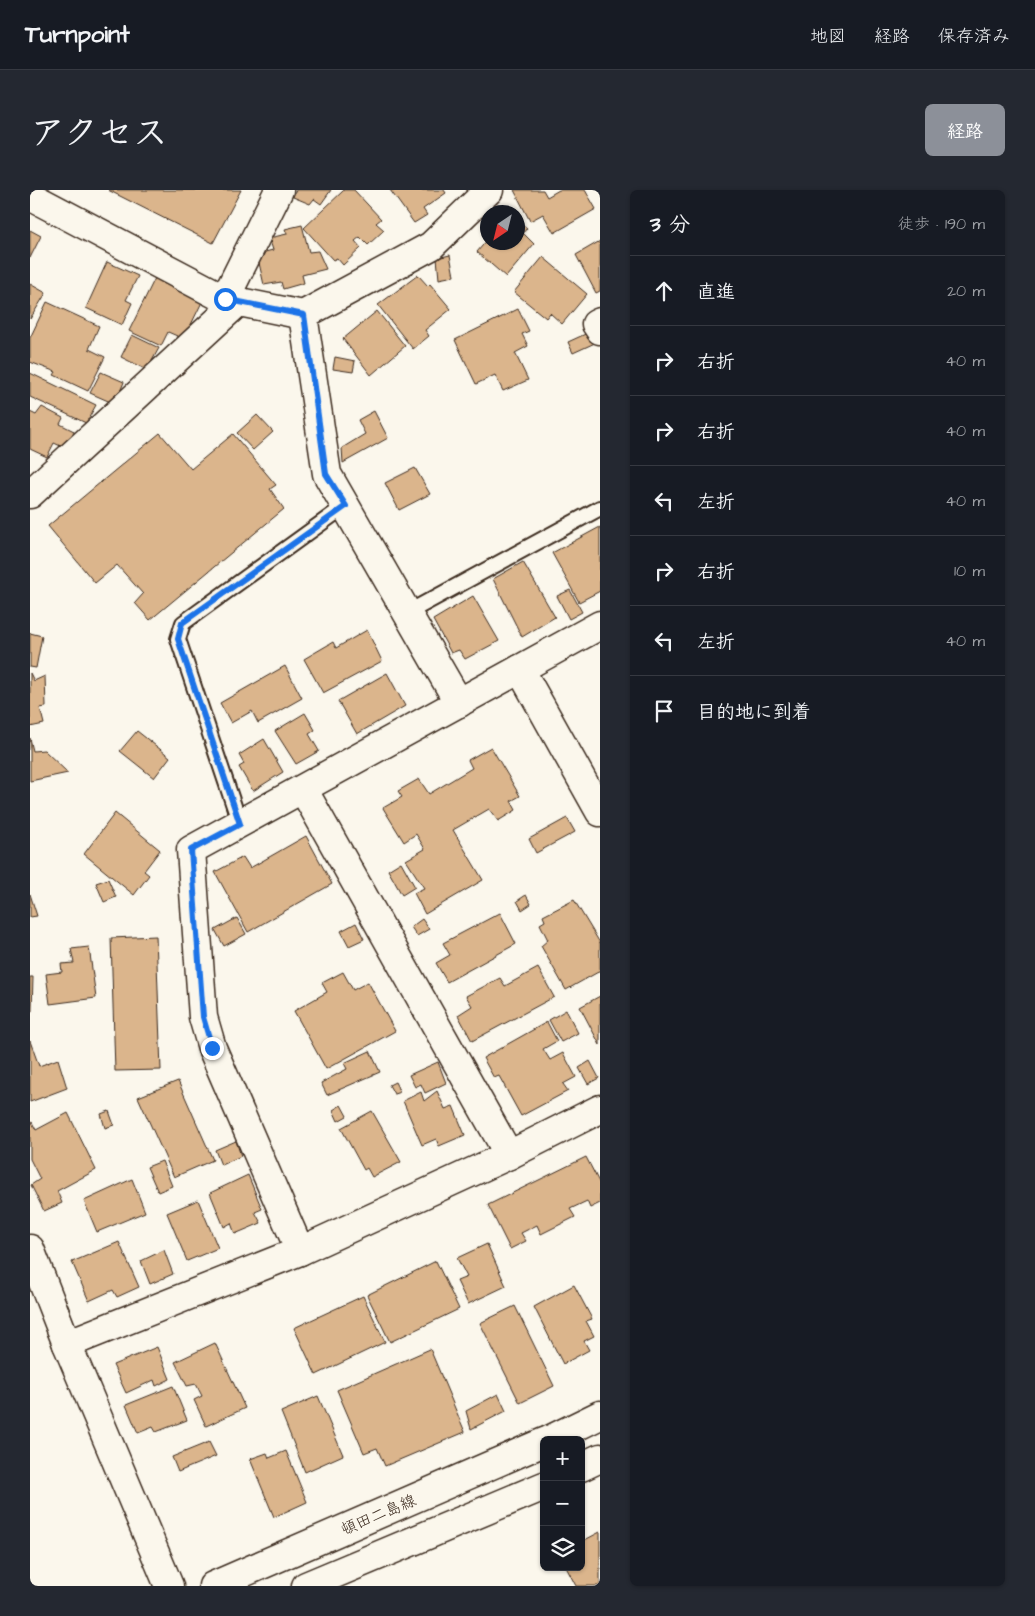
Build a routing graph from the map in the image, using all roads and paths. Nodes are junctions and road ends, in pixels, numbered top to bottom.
1 (279, 190) edge
2 (489, 190) edge
3 (30, 196) edge
4 (232, 301) junction
5 (304, 315) junction
6 (600, 322) edge
7 (600, 330) edge
8 (30, 494) edge
9 (346, 506) junction
10 (600, 508) edge
11 (407, 613) junction
12 (600, 625) edge
13 (520, 669) junction
14 (459, 703) junction
15 (303, 789) junction
16 (600, 812) edge
17 (240, 824) junction
18 (600, 1109) edge
19 (509, 1155) junction
20 (30, 1249) edge
21 (300, 1251) junction
22 (67, 1344) junction
23 (600, 1415) edge
24 (558, 1436) edge
25 (540, 1444) edge
26 (600, 1458) edge
27 (585, 1465) edge
28 (540, 1488) edge
29 (169, 1586) edge
30 (213, 1586) edge
31 (306, 1586) edge

1 - 4 street
2 - 5 street
3 - 4 street
4 - 5 street
4 - 8 street
5 - 9 street
6 - 7 street
9 - 11 street
9 - 17 lane
10 - 11 lane
11 - 14 street
12 - 13 street
13 - 14 street
13 - 16 street
14 - 15 street
15 - 17 street
15 - 19 street
17 - 21 street
18 - 19 street
19 - 21 street
20 - 22 street
21 - 22 street
22 - 29 street
23 - 24 street
25 - 30 street, 頓田二島線
26 - 27 street
28 - 31 street

